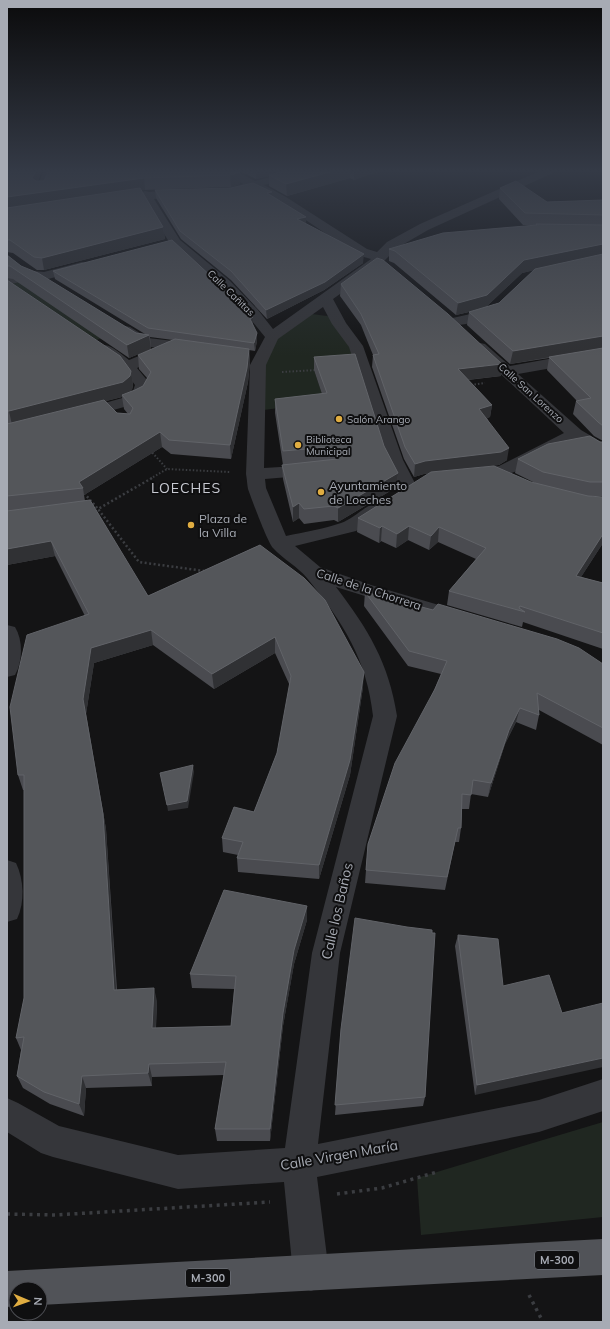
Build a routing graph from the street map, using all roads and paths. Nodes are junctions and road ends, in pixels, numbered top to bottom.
1 (169, 232) edge
2 (332, 232) edge
3 (415, 232) edge
4 (421, 241) edge
5 (175, 242) junction
6 (392, 245) junction
7 (160, 246) edge
8 (94, 262) edge
9 (380, 262) junction
10 (20, 266) edge
11 (32, 275) junction
12 (7, 282) edge
13 (52, 285) edge
14 (20, 292) edge
15 (326, 297) junction
16 (501, 302) edge
17 (441, 312) edge
18 (462, 330) junction
19 (272, 337) junction
20 (175, 346) junction
21 (204, 350) edge
22 (603, 354) edge
23 (255, 362) junction
24 (128, 366) junction
25 (364, 367) junction
26 (508, 371) junction
27 (111, 406) junction
28 (68, 417) edge
29 (126, 423) joint
30 (576, 434) junction
31 (603, 450) edge
32 (330, 468) edge
33 (167, 469) junction
34 (494, 472) junction
35 (254, 474) junction
36 (455, 476) edge
37 (514, 482) edge
38 (83, 493) edge
39 (98, 509) junction
40 (92, 510) edge
41 (280, 544) junction
42 (211, 568) edge
43 (204, 571) junction
44 (313, 572) junction
45 (197, 574) edge
46 (458, 618) edge
47 (9, 639) edge
48 (7, 669) edge
49 (7, 871) edge
50 (7, 910) edge
51 (603, 1094) edge
52 (7, 1114) edge
53 (299, 1164) junction
54 (603, 1257) edge
55 (311, 1273) junction
56 (7, 1279) edge
57 (106, 1283) junction
58 (7, 1289) edge

1 - 5 street, Calle Cañitas
2 - 9 street
3 - 6 street
4 - 6 street
5 - 7 street
5 - 19 street, Calle Cañitas
6 - 9 street
8 - 11 street
9 - 15 street
10 - 11 street
11 - 12 street
11 - 13 street
12 - 14 street
15 - 19 street
15 - 25 street
16 - 18 street
17 - 18 street, Calle San Lorenzo
18 - 26 street, Calle San Lorenzo
19 - 23 street
20 - 21 street
20 - 24 street
20 - 24 street
22 - 26 street
23 - 25 path
23 - 35 street
24 - 27 street
25 - 41 street
26 - 30 street, Calle San Lorenzo
27 - 28 street
27 - 29 street
29 - 33 path
30 - 31 street, Calle San Lorenzo
30 - 34 street
32 - 35 street
33 - 35 path
33 - 39 path
34 - 36 street
34 - 37 street
35 - 41 street
38 - 39 path
39 - 40 path
39 - 43 path
41 - 44 street, Calle de la Chorrera
42 - 43 path
43 - 45 path
44 - 46 street, Calle de la Chorrera
44 - 53 street, Calle los Baños
47 - 48 street
49 - 50 street
51 - 53 street, Calle Virgen María
52 - 53 street, Calle Virgen María
53 - 55 street, Calle los Baños
54 - 55 main road, M-300
55 - 57 main road, M-300
56 - 57 main road, M-300
57 - 58 main road, M-300

